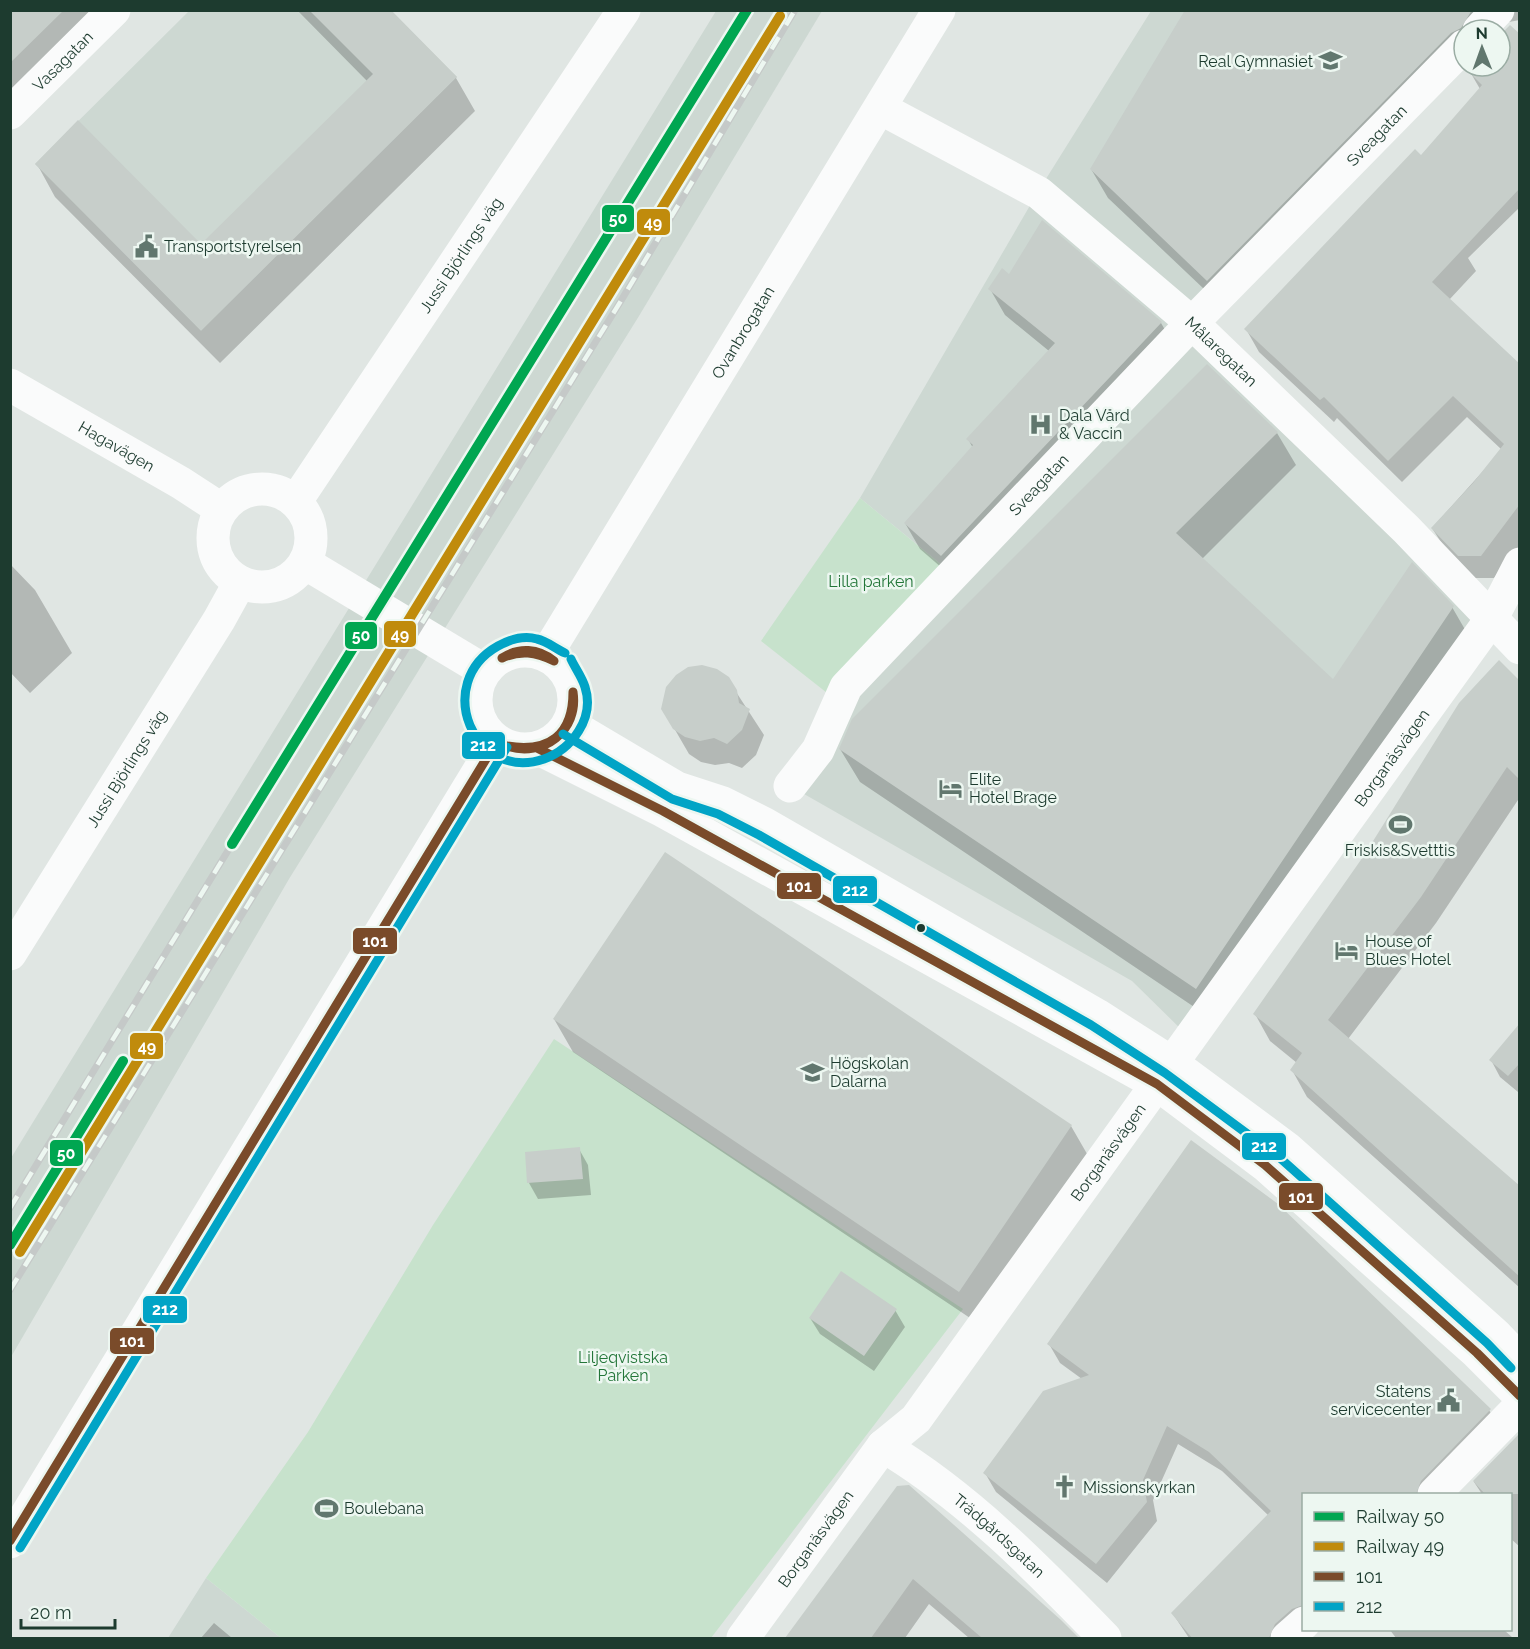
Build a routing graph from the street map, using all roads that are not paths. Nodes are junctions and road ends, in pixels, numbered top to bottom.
1 (114, 10) edge
2 (624, 10) edge
3 (939, 10) edge
4 (1452, 58) edge
5 (880, 108) junction
6 (10, 113) edge
7 (1191, 324) junction
8 (10, 385) edge
9 (296, 501) junction
10 (221, 509) junction
11 (1520, 564) edge
12 (313, 567) junction
13 (240, 582) junction
14 (1492, 618) junction
15 (1520, 648) edge
16 (546, 655) junction
17 (476, 665) junction
18 (569, 724) junction
19 (497, 741) junction
20 (537, 748) junction
21 (790, 786) dead end
22 (10, 954) edge
23 (1165, 1073) junction
24 (1517, 1381) edge
25 (883, 1446) junction
26 (1435, 1493) edge
27 (10, 1542) edge
28 (1302, 1625) edge
29 (743, 1638) edge
30 (1105, 1638) edge
31 (1287, 1638) edge

1 - 6 street, Vasagatan
2 - 9 street, Jussi Björlings väg
3 - 5 street, Ovanbrogatan
4 - 7 street, Sveagatan
5 - 7 street, Målaregatan
5 - 16 street, Ovanbrogatan
7 - 14 street, Målaregatan
7 - 21 street, Sveagatan
8 - 10 street, Hagavägen
9 - 10 street
9 - 12 street
10 - 13 street
11 - 14 street, Borganäsvägen
12 - 13 street
12 - 17 street
13 - 22 street, Jussi Björlings väg
14 - 15 street, Målaregatan
14 - 23 street, Borganäsvägen
16 - 17 street
16 - 18 street
17 - 19 street
18 - 20 street
18 - 23 street
19 - 20 street
19 - 27 street
20 - 23 street
23 - 24 street
23 - 25 street, Borganäsvägen
24 - 26 street
25 - 29 street, Borganäsvägen
25 - 30 street, Trädgårdsgatan
28 - 31 street

